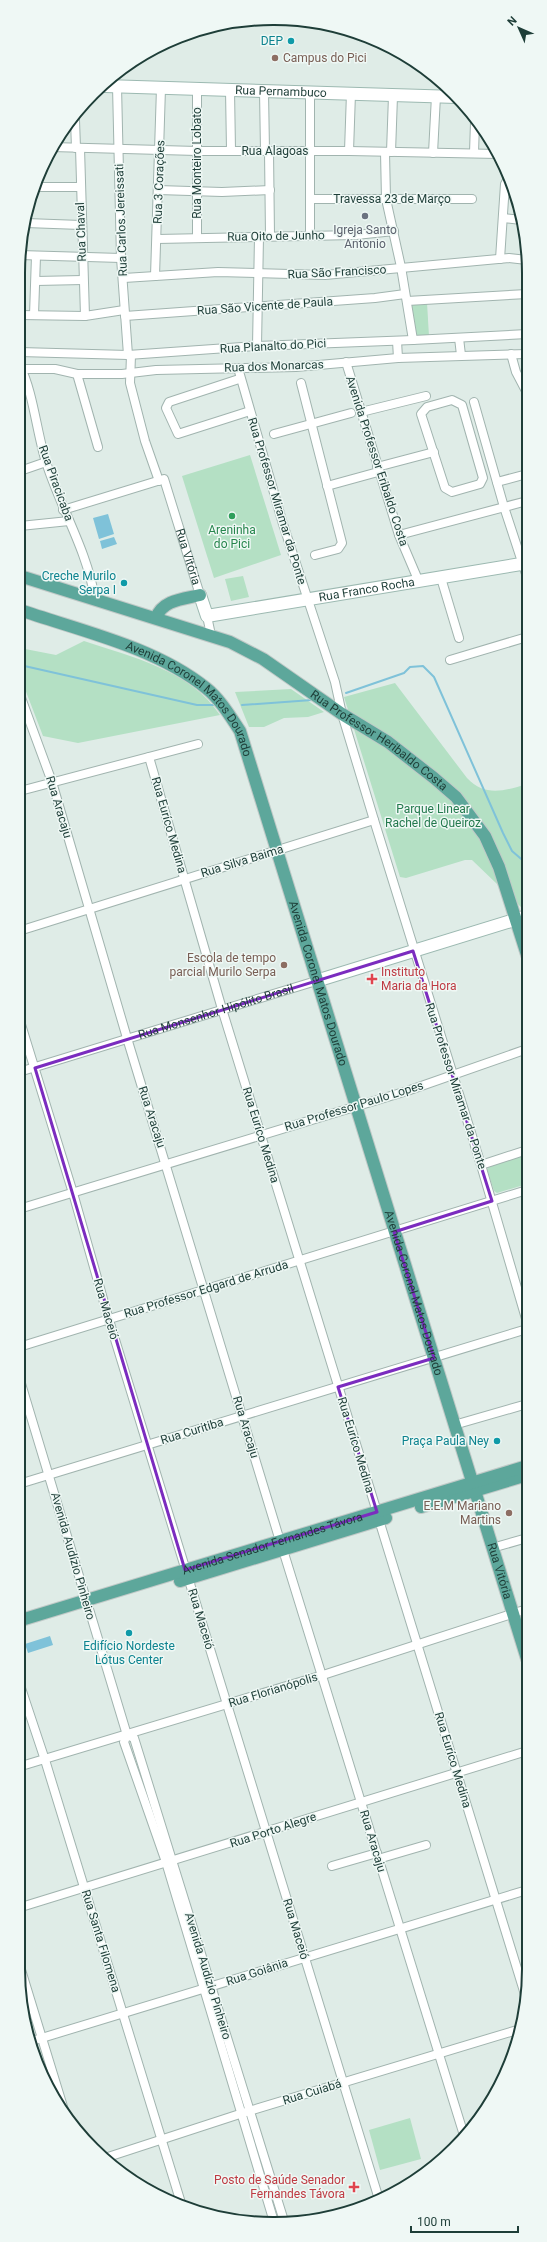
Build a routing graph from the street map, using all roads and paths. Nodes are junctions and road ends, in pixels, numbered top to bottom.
1 (111, 86) edge
2 (161, 88) junction
3 (197, 90) junction
4 (230, 90) junction
5 (264, 91) junction
6 (310, 91) junction
7 (351, 93) junction
8 (393, 96) junction
9 (436, 96) junction
10 (447, 96) edge
11 (75, 123) edge
12 (475, 128) edge
13 (59, 147) edge
14 (78, 148) junction
15 (119, 149) junction
16 (160, 150) junction
17 (231, 150) junction
18 (197, 151) junction
19 (267, 151) junction
20 (310, 151) junction
21 (349, 151) junction
22 (388, 152) junction
23 (433, 153) junction
24 (474, 153) junction
25 (491, 154) edge
26 (41, 187) edge
27 (80, 187) junction
28 (506, 187) edge
29 (158, 190) junction
30 (270, 190) junction
31 (197, 191) junction
32 (311, 199) junction
33 (386, 199) junction
34 (472, 199) dead end
35 (503, 218) junction
36 (516, 219) edge
37 (30, 223) edge
38 (81, 226) junction
39 (394, 231) junction
40 (310, 235) junction
41 (270, 236) junction
42 (197, 237) junction
43 (259, 237) junction
44 (157, 239) junction
45 (26, 255) edge
46 (36, 256) junction
47 (82, 257) junction
48 (121, 258) junction
49 (500, 259) junction
50 (521, 260) edge
51 (401, 267) junction
52 (258, 272) junction
53 (155, 276) junction
54 (124, 278) junction
55 (83, 280) junction
56 (36, 281) junction
57 (522, 294) edge
58 (406, 298) junction
59 (259, 306) junction
60 (125, 313) junction
61 (25, 314) edge
62 (34, 315) junction
63 (85, 316) junction
64 (522, 334) edge
65 (459, 338) junction
66 (413, 340) junction
67 (397, 341) junction
68 (257, 346) junction
69 (25, 352) edge
70 (510, 354) junction
71 (522, 354) edge
72 (130, 355) junction
73 (461, 355) junction
74 (398, 358) junction
75 (346, 362) junction
76 (238, 368) junction
77 (25, 373) edge
78 (129, 373) junction
79 (77, 374) junction
80 (240, 379) junction
81 (301, 383) dead end
82 (522, 383) edge
83 (25, 384) edge
84 (426, 396) dead end
85 (474, 402) dead end
86 (250, 411) junction
87 (361, 412) junction
88 (351, 413) dead end
89 (312, 423) junction
90 (274, 434) dead end
91 (98, 447) dead end
92 (434, 452) junction
93 (46, 462) junction
94 (25, 469) edge
95 (377, 469) junction
96 (522, 475) edge
97 (161, 480) junction
98 (497, 482) junction
99 (327, 486) junction
100 (522, 502) edge
101 (504, 507) junction
102 (63, 510) junction
103 (69, 521) junction
104 (25, 525) edge
105 (399, 535) junction
106 (315, 555) dead end
107 (522, 556) edge
108 (522, 565) edge
109 (25, 578) edge
110 (419, 582) junction
111 (442, 582) junction
112 (200, 595) junction
113 (95, 599) junction
114 (307, 599) junction
115 (25, 612) edge
116 (207, 616) junction
117 (156, 618) junction
118 (212, 635) junction
119 (459, 638) dead end
120 (522, 638) edge
121 (450, 660) dead end
122 (25, 709) edge
123 (342, 714) junction
124 (198, 744) dead end
125 (150, 757) junction
126 (52, 782) junction
127 (25, 790) edge
128 (374, 820) junction
129 (276, 851) junction
130 (184, 879) junction
131 (89, 909) junction
132 (521, 918) edge
133 (25, 929) edge
134 (413, 951) junction
135 (316, 981) junction
136 (222, 1009) junction
137 (25, 1037) edge
138 (127, 1038) junction
139 (522, 1051) edge
140 (35, 1068) junction
141 (25, 1070) edge
142 (454, 1075) junction
143 (355, 1106) junction
144 (261, 1134) junction
145 (522, 1152) edge
146 (166, 1163) junction
147 (481, 1165) junction
148 (522, 1192) edge
149 (73, 1193) junction
150 (492, 1201) junction
151 (25, 1207) edge
152 (394, 1232) junction
153 (299, 1261) junction
154 (203, 1290) junction
155 (522, 1305) edge
156 (109, 1320) junction
157 (522, 1331) edge
158 (25, 1345) edge
159 (434, 1358) junction
160 (338, 1387) junction
161 (25, 1397) edge
162 (522, 1405) edge
163 (243, 1416) junction
164 (454, 1425) junction
165 (147, 1445) junction
166 (522, 1468) edge
167 (49, 1475) junction
168 (522, 1476) edge
169 (25, 1482) edge
170 (474, 1486) junction
171 (378, 1516) junction
172 (522, 1539) edge
173 (281, 1545) junction
174 (492, 1548) junction
175 (187, 1574) junction
176 (86, 1605) junction
177 (522, 1610) edge
178 (513, 1613) junction
179 (25, 1619) edge
180 (25, 1627) edge
181 (417, 1643) junction
182 (522, 1643) edge
183 (323, 1675) junction
184 (25, 1700) edge
185 (227, 1705) junction
186 (127, 1734) junction
187 (522, 1753) edge
188 (45, 1760) junction
189 (25, 1765) edge
190 (457, 1773) junction
191 (361, 1801) junction
192 (267, 1833) junction
193 (426, 1845) dead end
194 (378, 1856) junction
195 (169, 1861) junction
196 (332, 1866) dead end
197 (84, 1887) junction
198 (522, 1891) edge
199 (496, 1899) junction
200 (25, 1906) edge
201 (400, 1927) junction
202 (305, 1957) junction
203 (521, 1982) edge
204 (26, 1986) edge
205 (208, 1988) junction
206 (123, 2014) junction
207 (514, 2031) edge
208 (42, 2038) junction
209 (36, 2041) edge
210 (438, 2054) junction
211 (343, 2083) junction
212 (60, 2095) edge
213 (245, 2112) junction
214 (462, 2130) edge
215 (258, 2139) junction
216 (162, 2140) junction
217 (250, 2142) junction
218 (111, 2156) edge
219 (377, 2194) edge
220 (180, 2199) edge
221 (283, 2216) edge
222 (272, 2217) edge

1 - 2 main road, Rua Pernambuco
1 - 15 street, Rua Carlos Jereissati
2 - 3 main road, Rua Pernambuco
2 - 16 street, Rua 3 Corações
3 - 4 main road, Rua Pernambuco
3 - 18 street, Rua Monteiro Lobato
4 - 5 main road, Rua Pernambuco
4 - 17 street
5 - 6 main road, Rua Pernambuco
5 - 19 street
6 - 7 main road, Rua Pernambuco
6 - 20 street
7 - 8 main road, Rua Pernambuco
7 - 21 street
8 - 9 main road, Rua Pernambuco
8 - 22 street
9 - 10 main road, Rua Pernambuco
9 - 23 street
11 - 14 street, Rua Chaval
12 - 24 street
13 - 14 street, Rua Alagoas
14 - 15 street, Rua Alagoas
14 - 27 street, Rua Chaval
15 - 16 street, Rua Alagoas
15 - 48 street, Rua Carlos Jereissati
16 - 18 street, Rua Alagoas
16 - 29 street, Rua 3 Corações
17 - 18 street, Rua Alagoas
17 - 19 street, Rua Alagoas
18 - 31 street, Rua Monteiro Lobato
19 - 20 street, Rua Alagoas
19 - 30 street
20 - 21 street, Rua Alagoas
20 - 32 street
21 - 22 street, Rua Alagoas
22 - 23 street, Rua Alagoas
22 - 33 street
23 - 24 street, Rua Alagoas
24 - 25 street, Rua Alagoas
26 - 27 street
27 - 38 street, Rua Chaval
28 - 35 street
29 - 31 street
29 - 44 street, Rua 3 Corações
30 - 31 street
30 - 41 street
31 - 42 street, Rua Monteiro Lobato
32 - 33 street, Travessa 23 de Março
32 - 40 street
33 - 34 street, Travessa 23 de Março
33 - 39 street
35 - 36 street
35 - 49 street
37 - 38 street
38 - 47 street, Rua Chaval
39 - 40 street, Rua Oito de Junho
39 - 51 street
40 - 41 street, Rua Oito de Junho
41 - 43 street, Rua Oito de Junho
42 - 43 street, Rua Oito de Junho
42 - 44 street, Rua Oito de Junho
43 - 52 street
44 - 53 street, Rua 3 Corações
45 - 46 street
46 - 47 street
46 - 56 street
47 - 48 street
47 - 55 street, Rua Chaval
48 - 54 street, Rua Carlos Jereissati
49 - 50 street, Rua São Francisco
49 - 51 street, Rua São Francisco
51 - 52 street, Rua São Francisco
51 - 58 street
52 - 53 street, Rua São Francisco
52 - 59 street
53 - 54 street, Rua São Francisco
54 - 60 street, Rua Carlos Jereissati
55 - 56 street
55 - 63 street, Rua Chaval
56 - 62 street
57 - 58 street, Rua São Vicente de Paula
58 - 59 street, Rua São Vicente de Paula
58 - 66 street
59 - 60 street, Rua São Vicente de Paula
59 - 68 street
60 - 63 street, Rua São Vicente de Paula
60 - 72 street, Rua Carlos Jereissati
61 - 62 street, Rua São Vicente de Paula
62 - 63 street, Rua São Vicente de Paula
64 - 65 street, Rua Planalto do Pici
65 - 66 street, Rua Planalto do Pici
65 - 73 street
66 - 67 street, Rua Planalto do Pici
67 - 68 street, Rua Planalto do Pici
67 - 74 street
68 - 72 street, Rua Planalto do Pici
69 - 72 street, Rua Planalto do Pici
70 - 71 street, Rua dos Monarcas
70 - 73 street, Rua dos Monarcas
70 - 82 street
72 - 78 street, Rua Vitória
73 - 74 street, Rua dos Monarcas
74 - 75 street, Rua dos Monarcas
75 - 76 street, Rua dos Monarcas
75 - 87 street, Avenida Professor Eribaldo Costa
76 - 78 street, Rua dos Monarcas
76 - 80 street, Rua Professor Miramar da Ponte
77 - 79 street, Rua dos Monarcas
78 - 79 street, Rua dos Monarcas
78 - 97 street, Rua Vitória
79 - 91 street
80 - 86 street, Rua Professor Miramar da Ponte
80 - 86 street
81 - 89 street
83 - 93 street, Rua Piracicaba
84 - 87 street
85 - 98 street
86 - 114 street, Rua Professor Miramar da Ponte
87 - 95 street, Avenida Professor Eribaldo Costa
88 - 89 street
89 - 90 street
89 - 99 street
92 - 92 street
92 - 95 street
93 - 94 street
93 - 102 street, Rua Piracicaba
95 - 99 street
95 - 105 street, Avenida Professor Eribaldo Costa
96 - 98 street
97 - 102 street
97 - 112 street, Rua Vitória
98 - 101 street
99 - 106 street
100 - 101 street
101 - 105 street
101 - 107 street
102 - 103 street, Rua Piracicaba
103 - 104 street
103 - 113 street, Rua Piracicaba
105 - 110 street, Avenida Professor Eribaldo Costa
108 - 111 main road, Rua Franco Rocha
109 - 113 main road
110 - 111 main road, Rua Franco Rocha
110 - 114 main road, Rua Franco Rocha
111 - 119 street
112 - 116 main road, Rua Vitória
112 - 117 main road
113 - 117 main road
114 - 116 main road, Rua Franco Rocha
114 - 123 street, Rua Professor Miramar da Ponte
115 - 129 main road, Avenida Coronel Matos Dourado
116 - 118 street, Rua Vitória
117 - 118 main road
118 - 123 main road, Rua Professor Heribaldo Costa
120 - 121 street
122 - 126 street, Rua Aracaju
123 - 128 street, Rua Professor Miramar da Ponte
123 - 132 main road, Rua Professor Heribaldo Costa
124 - 125 street
125 - 126 street
125 - 130 street, Rua Euríco Medina
126 - 127 street
126 - 131 street, Rua Aracaju
128 - 129 street, Rua Silva Baima
128 - 134 street, Rua Professor Miramar da Ponte
129 - 130 street, Rua Silva Baima
129 - 135 main road, Avenida Coronel Matos Dourado
130 - 131 street, Rua Silva Baima
130 - 136 street, Rua Euríco Medina
131 - 133 street, Rua Silva Baima
131 - 138 street, Rua Aracaju
132 - 134 main road, Rua Monsenhor Hipólito Brasil
134 - 135 main road, Rua Monsenhor Hipólito Brasil
134 - 142 street, Rua Professor Miramar da Ponte
135 - 136 street, Rua Monsenhor Hipólito Brasil
135 - 143 main road, Avenida Coronel Matos Dourado
136 - 138 street, Rua Monsenhor Hipólito Brasil
136 - 144 street, Rua Euríco Medina
137 - 140 street, Rua Maceió
138 - 140 street, Rua Monsenhor Hipólito Brasil
138 - 146 street, Rua Aracaju
139 - 142 street, Rua Professor Paulo Lopes
140 - 141 street, Rua Monsenhor Hipólito Brasil
140 - 149 street, Rua Maceió
142 - 143 street, Rua Professor Paulo Lopes
142 - 147 street, Rua Professor Miramar da Ponte
143 - 144 street, Rua Professor Paulo Lopes
143 - 152 main road, Avenida Coronel Matos Dourado
144 - 146 street, Rua Professor Paulo Lopes
144 - 153 street, Rua Euríco Medina
145 - 147 street
146 - 149 street, Rua Professor Paulo Lopes
146 - 154 street, Rua Aracaju
147 - 150 street, Rua Professor Miramar da Ponte
148 - 150 street, Rua Professor Edgard de Arruda
149 - 151 street, Rua Professor Paulo Lopes
149 - 156 street, Rua Maceió
150 - 152 street, Rua Professor Edgard de Arruda
150 - 155 street, Rua Professor Miramar da Ponte
152 - 153 street, Rua Professor Edgard de Arruda
152 - 159 main road, Avenida Coronel Matos Dourado
153 - 154 street, Rua Professor Edgard de Arruda
153 - 160 street, Rua Euríco Medina
154 - 156 street, Rua Professor Edgard de Arruda
154 - 163 street, Rua Aracaju
156 - 158 street, Rua Professor Edgard de Arruda
156 - 165 street, Rua Maceió
157 - 159 street, Rua Curitiba
159 - 160 street, Rua Curitiba
159 - 164 main road, Avenida Coronel Matos Dourado
160 - 163 street, Rua Curitiba
160 - 171 street, Rua Euríco Medina
161 - 167 street, Avenida Audízio Pinheiro
162 - 164 street
163 - 165 street, Rua Curitiba
163 - 173 street, Rua Aracaju
164 - 170 main road, Avenida Coronel Matos Dourado
165 - 167 street, Rua Curitiba
165 - 175 street, Rua Maceió
166 - 170 main road, Avenida Senador Fernandes Távora
167 - 169 street, Rua Curitiba
167 - 176 street, Avenida Audízio Pinheiro
168 - 170 main road, Avenida Senador Fernandes Távora
170 - 171 main road, Avenida Senador Fernandes Távora
170 - 174 main road, Rua Vitória
171 - 173 main road, Avenida Senador Fernandes Távora
171 - 181 street, Rua Euríco Medina
172 - 174 street
173 - 175 main road, Avenida Senador Fernandes Távora
173 - 183 street, Rua Aracaju
174 - 178 main road, Rua Vitória
175 - 176 main road, Avenida Senador Fernandes Távora
175 - 185 street, Rua Maceió
176 - 179 main road, Avenida Senador Fernandes Távora
176 - 180 main road, Avenida Senador Fernandes Távora
176 - 186 street, Avenida Audízio Pinheiro
177 - 178 street, Rua Florianópolis
178 - 181 street, Rua Florianópolis
178 - 182 main road, Rua Vitória
181 - 183 street, Rua Florianópolis
181 - 190 street, Rua Euríco Medina
183 - 185 street, Rua Florianópolis
183 - 191 street, Rua Aracaju
184 - 188 street, Rua Santa Filomena
185 - 186 street, Rua Florianópolis
185 - 192 street, Rua Maceió
186 - 188 street, Rua Florianópolis
186 - 195 street, Avenida Audízio Pinheiro
187 - 190 street, Rua Porto Alegre
188 - 189 street, Rua Florianópolis
188 - 197 street, Rua Santa Filomena
190 - 191 street, Rua Porto Alegre
190 - 199 street, Rua Euríco Medina
191 - 192 street, Rua Porto Alegre
191 - 194 street, Rua Aracaju
192 - 195 street, Rua Porto Alegre
192 - 202 street, Rua Maceió
193 - 194 street
194 - 196 street
194 - 201 street, Rua Aracaju
195 - 197 street, Rua Porto Alegre
195 - 205 street, Avenida Audízio Pinheiro
197 - 200 street, Rua Porto Alegre
197 - 206 street, Rua Santa Filomena
198 - 199 street, Rua Goiânia
199 - 201 street, Rua Goiânia
199 - 203 street, Rua Euríco Medina
201 - 202 street, Rua Goiânia
201 - 210 street, Rua Aracaju
202 - 205 street, Rua Goiânia
202 - 211 street, Rua Maceió
204 - 208 street
205 - 206 street, Rua Goiânia
205 - 213 street, Avenida Audízio Pinheiro
206 - 208 street, Rua Goiânia
206 - 216 street, Rua Santa Filomena
207 - 210 street, Rua Cuiabá
208 - 209 street, Rua Goiânia
208 - 212 street
210 - 211 street, Rua Cuiabá
210 - 214 street, Rua Aracaju
211 - 213 street, Rua Cuiabá
211 - 219 street, Rua Maceió
213 - 215 street, Avenida Audízio Pinheiro
213 - 216 street, Rua Cuiabá
213 - 217 street, Avenida Audízio Pinheiro
215 - 217 street
215 - 221 street, Avenida Audízio Pinheiro
216 - 218 street, Rua Cuiabá
216 - 220 street, Rua Santa Filomena
217 - 222 street, Avenida Audízio Pinheiro

